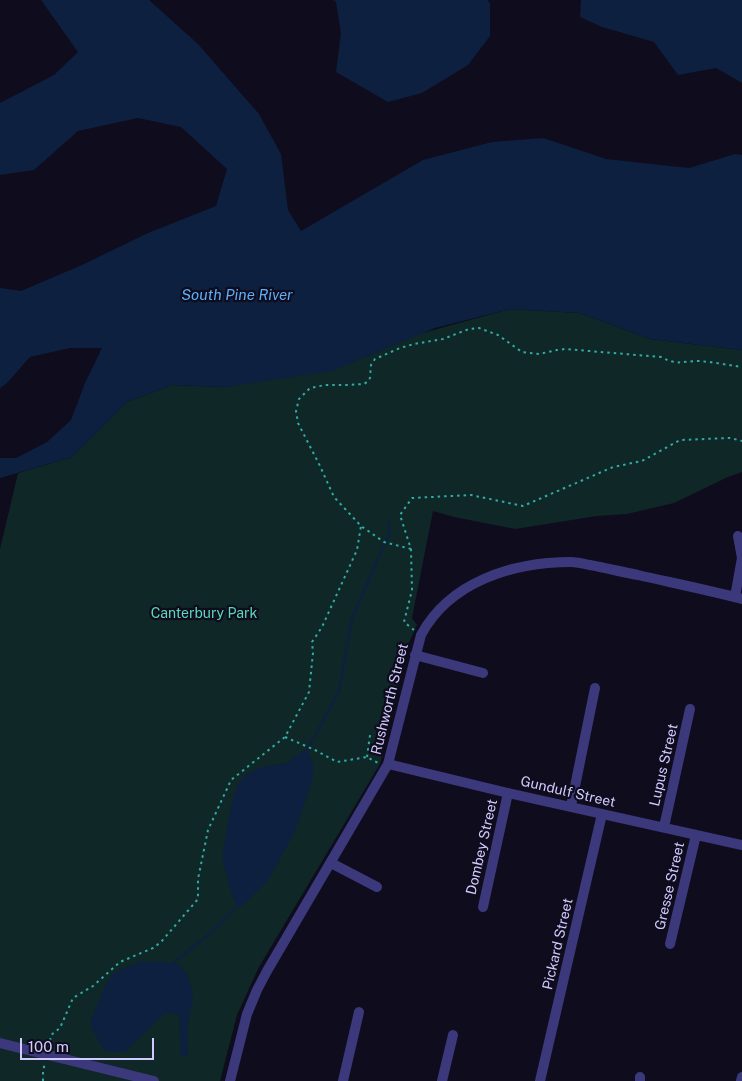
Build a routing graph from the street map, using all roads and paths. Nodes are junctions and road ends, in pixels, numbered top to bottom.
1 (742, 367) edge
2 (742, 441) edge
3 (361, 526) junction
4 (738, 536) dead end
5 (411, 549) junction
6 (739, 598) edge
7 (421, 635) junction
8 (415, 655) junction
9 (483, 673) dead end
10 (595, 688) dead end
11 (690, 709) dead end
12 (370, 735) dead end
13 (285, 738) junction
14 (367, 757) junction
15 (384, 764) junction
16 (508, 793) junction
17 (571, 806) junction
18 (602, 814) junction
19 (664, 827) junction
20 (696, 835) junction
21 (742, 845) edge
22 (331, 863) junction
23 (377, 887) dead end
24 (483, 907) dead end
25 (670, 944) dead end
26 (359, 1012) dead end
27 (453, 1035) dead end
28 (0, 1043) edge
29 (47, 1054) junction
30 (742, 1077) edge
31 (43, 1081) edge
32 (154, 1081) edge
33 (230, 1081) edge
34 (343, 1081) edge
35 (442, 1081) edge
36 (540, 1081) edge
37 (741, 1081) edge

1 - 3 path
2 - 5 path
3 - 5 path
3 - 13 path
4 - 6 street
5 - 7 path
6 - 7 street, Rushworth Street
7 - 8 street, Rushworth Street
8 - 9 street
8 - 15 street, Rushworth Street
10 - 17 street
11 - 19 street, Lupus Street
12 - 14 path
13 - 14 path
13 - 29 path
14 - 15 path
15 - 16 street, Gundulf Street
15 - 22 street, Rushworth Street
16 - 17 street, Gundulf Street
16 - 24 street, Dombey Street
17 - 18 street, Gundulf Street
18 - 19 street, Gundulf Street
18 - 36 street, Pickard Street
19 - 20 street, Gundulf Street
20 - 21 street, Gundulf Street
20 - 25 street, Gresse Street
22 - 23 street
22 - 33 street, Rushworth Street
26 - 34 street
27 - 35 street
28 - 29 street
29 - 31 path
29 - 32 street
30 - 37 street

